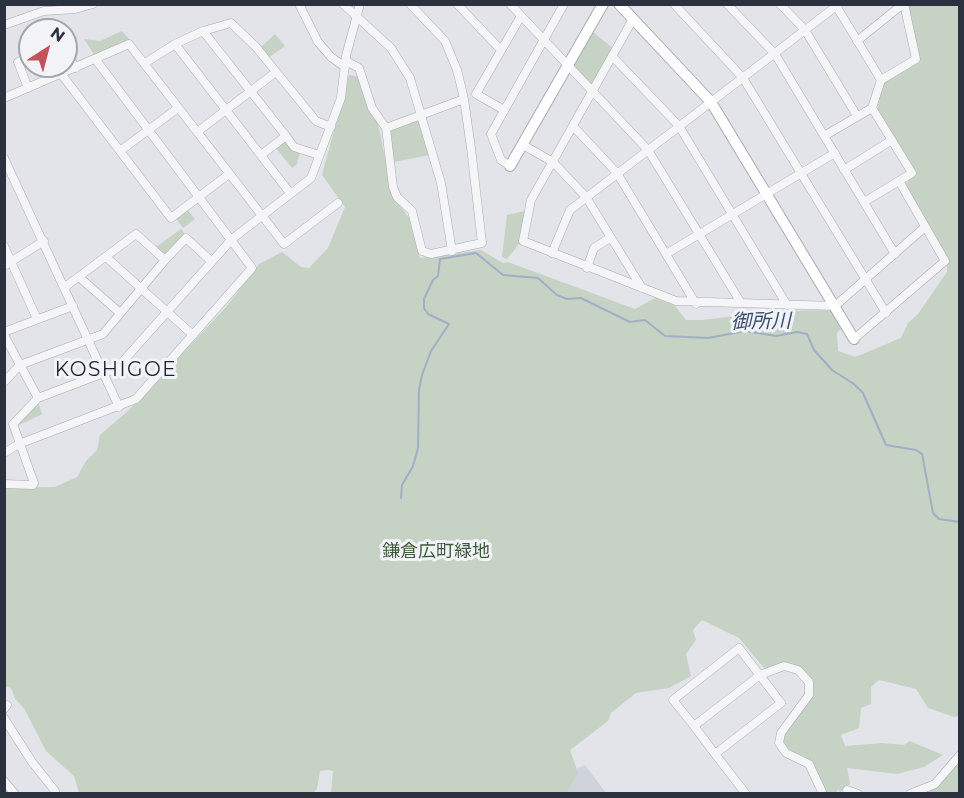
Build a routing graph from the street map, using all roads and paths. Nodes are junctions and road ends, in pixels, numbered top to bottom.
1 (93, 4) edge
2 (343, 4) edge
3 (360, 4) edge
4 (410, 4) edge
5 (457, 4) edge
6 (510, 4) edge
7 (603, 4) edge
8 (620, 4) edge
9 (674, 4) edge
10 (727, 4) edge
11 (780, 4) edge
12 (904, 4) edge
13 (301, 5) edge
14 (564, 5) edge
15 (837, 5) edge
16 (521, 16) junction
17 (356, 17) junction
18 (633, 19) junction
19 (4, 25) edge
20 (805, 30) junction
21 (203, 31) junction
22 (544, 40) junction
23 (857, 41) junction
24 (176, 44) junction
25 (500, 49) junction
26 (775, 54) junction
27 (612, 56) junction
28 (96, 60) junction
29 (145, 63) junction
30 (346, 64) junction
31 (568, 66) junction
32 (78, 67) edge
33 (276, 72) junction
34 (24, 78) edge
35 (54, 78) edge
36 (64, 78) edge
37 (743, 78) junction
38 (881, 80) junction
39 (28, 88) junction
40 (252, 91) junction
41 (592, 92) junction
42 (4, 98) edge
43 (464, 99) junction
44 (711, 102) junction
45 (178, 108) junction
46 (872, 108) junction
47 (226, 110) junction
48 (504, 110) junction
49 (421, 115) junction
50 (857, 116) junction
51 (573, 126) junction
52 (679, 126) junction
53 (331, 127) junction
54 (386, 128) junction
55 (150, 130) junction
56 (197, 132) junction
57 (286, 136) junction
58 (824, 136) junction
59 (892, 140) junction
60 (523, 145) junction
61 (648, 150) junction
62 (120, 152) junction
63 (835, 153) junction
64 (261, 155) junction
65 (319, 155) junction
66 (4, 158) edge
67 (553, 162) junction
68 (510, 166) joint
69 (844, 170) junction
70 (618, 173) junction
71 (801, 173) junction
72 (229, 174) junction
73 (899, 182) junction
74 (290, 193) junction
75 (767, 194) junction
76 (200, 196) junction
77 (586, 197) junction
78 (864, 202) junction
79 (338, 203) dead end
80 (733, 214) junction
81 (262, 216) junction
82 (925, 227) junction
83 (700, 234) junction
84 (610, 238) junction
85 (232, 239) junction
86 (44, 241) junction
87 (4, 246) edge
88 (452, 251) junction
89 (552, 253) junction
90 (666, 254) junction
91 (895, 254) junction
92 (106, 257) junction
93 (165, 260) junction
94 (211, 261) junction
95 (12, 262) junction
96 (4, 266) edge
97 (587, 268) junction
98 (79, 277) junction
99 (865, 279) junction
100 (65, 287) junction
101 (642, 288) junction
102 (142, 289) junction
103 (696, 303) junction
104 (741, 303) junction
105 (73, 306) junction
106 (787, 306) junction
107 (835, 306) junction
108 (167, 311) junction
109 (120, 313) junction
110 (886, 313) junction
111 (37, 319) junction
112 (4, 334) edge
113 (193, 334) junction
114 (88, 339) junction
115 (854, 339) joint
116 (20, 365) junction
117 (104, 372) junction
118 (4, 382) edge
119 (38, 398) junction
120 (119, 407) junction
121 (19, 444) junction
122 (4, 453) edge
123 (4, 484) edge
124 (760, 675) junction
125 (4, 718) edge
126 (694, 726) junction
127 (715, 754) junction
128 (960, 754) edge
129 (847, 790) dead end
130 (54, 794) edge
131 (746, 794) edge
132 (823, 794) edge
133 (858, 794) edge
134 (910, 794) edge

1 - 19 street
2 - 17 street
3 - 17 street
4 - 43 street
5 - 25 street
6 - 16 street
7 - 31 street
8 - 18 street
9 - 37 street
10 - 26 street
11 - 20 street
12 - 23 street
12 - 38 street
13 - 30 street
14 - 22 street
15 - 20 street
15 - 23 street
16 - 22 street
16 - 25 street
17 - 30 street
17 - 49 street
18 - 27 street
18 - 44 street
20 - 26 street
20 - 50 street
21 - 24 street
21 - 33 street
21 - 40 street
22 - 31 street
22 - 48 street
23 - 38 street
24 - 29 street
24 - 47 street
25 - 48 street
26 - 37 street
26 - 58 street
27 - 41 street
27 - 52 street
28 - 29 street
28 - 32 street
28 - 55 street
29 - 45 street
30 - 53 street
30 - 54 street
31 - 41 street
31 - 60 street
33 - 40 street
33 - 53 street
34 - 39 street
35 - 39 street
36 - 62 street
37 - 44 street
37 - 71 street
38 - 46 street
39 - 42 street
40 - 47 street
40 - 57 street
41 - 51 street
41 - 61 street
43 - 49 street
43 - 88 street
44 - 52 street
44 - 75 street
45 - 55 street
45 - 56 street
46 - 50 street
46 - 59 street
47 - 56 street
47 - 64 street
48 - 68 street
49 - 54 street
49 - 88 street
50 - 58 street
51 - 67 street
51 - 70 street
52 - 61 street
52 - 80 street
53 - 65 street
54 - 88 street
55 - 62 street
55 - 76 street
56 - 72 street
57 - 64 street
57 - 65 street
58 - 63 street
59 - 69 street
59 - 73 street
60 - 67 street
60 - 68 street
61 - 70 street
61 - 83 street
62 - 76 street
63 - 69 street
63 - 71 street
64 - 74 street
65 - 74 street
66 - 86 street
67 - 77 street
67 - 89 street
69 - 78 street
70 - 77 street
70 - 90 street
71 - 75 street
71 - 99 street
72 - 76 street
72 - 81 street
73 - 78 street
73 - 82 street
74 - 81 street
75 - 80 street
75 - 107 street
76 - 85 street
77 - 84 street
77 - 89 street
78 - 91 street
79 - 81 street
80 - 83 street
80 - 106 street
81 - 85 street
82 - 91 street
82 - 110 street
83 - 90 street
83 - 104 street
84 - 97 street
84 - 101 street
85 - 94 street
85 - 113 street
86 - 95 street
86 - 100 street
87 - 95 street
89 - 97 street
90 - 103 street
91 - 99 street
92 - 93 street
92 - 98 street
92 - 102 street
93 - 94 street
93 - 102 street
94 - 108 street
95 - 96 street
95 - 111 street
97 - 101 street
98 - 100 street
98 - 109 street
99 - 107 street
99 - 110 street
100 - 105 street
101 - 103 street
102 - 108 street
102 - 109 street
103 - 104 street
104 - 106 street
105 - 111 street
105 - 114 street
106 - 107 street
107 - 115 street
108 - 113 street
108 - 117 street
109 - 114 street
110 - 115 street
111 - 112 street
112 - 116 street
113 - 120 street
114 - 116 street
114 - 117 street
116 - 118 street
116 - 119 street
117 - 119 street
117 - 120 street
119 - 121 street
120 - 121 street
121 - 122 street
121 - 123 street
124 - 126 street
124 - 126 street
124 - 127 street
124 - 132 street
125 - 130 street
126 - 127 street
127 - 131 street
128 - 134 street
129 - 133 street

